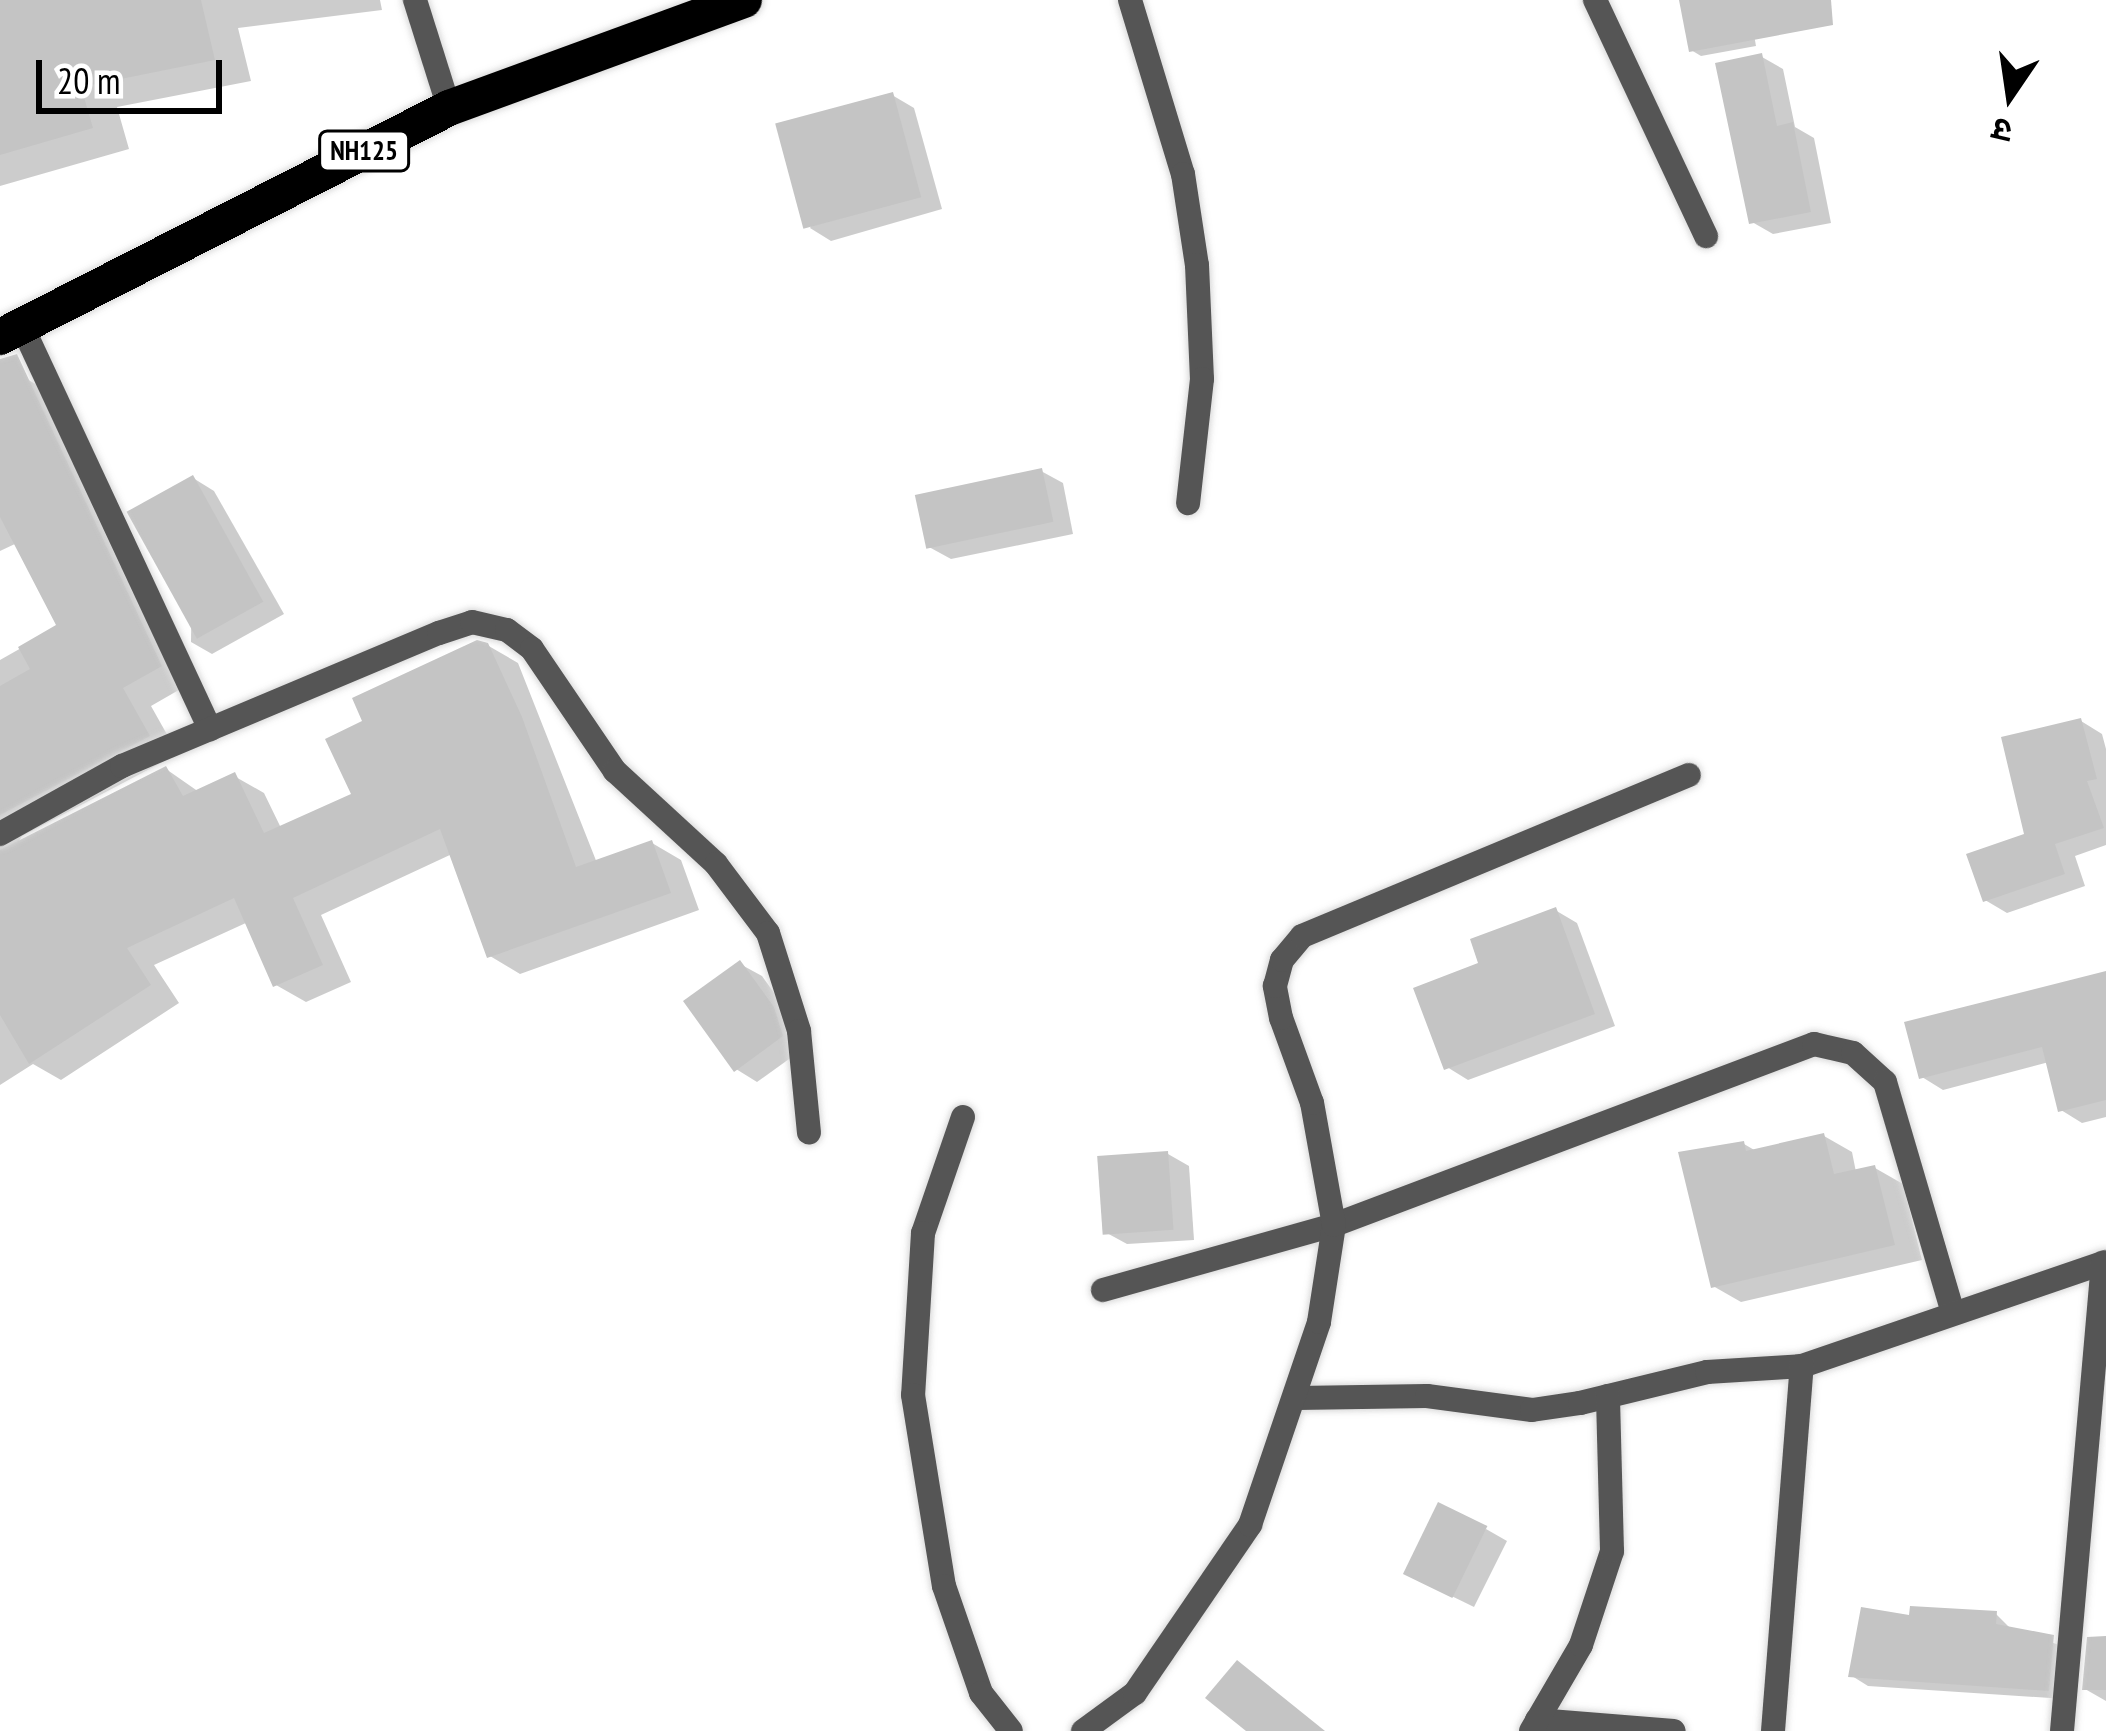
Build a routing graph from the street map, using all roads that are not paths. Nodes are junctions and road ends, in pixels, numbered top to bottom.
1 (416, 0) edge
2 (744, 0) edge
3 (1130, 0) edge
4 (1594, 0) edge
5 (449, 108) junction
6 (1706, 236) dead end
7 (11, 332) edge
8 (1188, 503) dead end
9 (210, 729) junction
10 (1689, 775) dead end
11 (0, 834) edge
12 (963, 1117) dead end
13 (809, 1133) dead end
14 (1334, 1225) junction
15 (2104, 1263) edge
16 (1103, 1290) dead end
17 (1953, 1313) junction
18 (1802, 1366) junction
19 (1608, 1396) junction
20 (1297, 1398) junction
21 (1534, 1726) edge
22 (1011, 1731) edge
23 (1083, 1731) edge
24 (1675, 1731) edge
25 (1773, 1731) edge
26 (2062, 1731) edge

1 - 5 street
2 - 5 highway, NH125
3 - 8 street
4 - 6 street
5 - 7 highway, NH125
7 - 9 street
9 - 11 street
9 - 13 street
10 - 14 street
12 - 22 street
14 - 16 street
14 - 17 street
14 - 20 street
15 - 17 street
15 - 26 street
17 - 18 street
18 - 19 street
18 - 25 street
19 - 20 street
19 - 21 street
20 - 23 street
21 - 24 street

